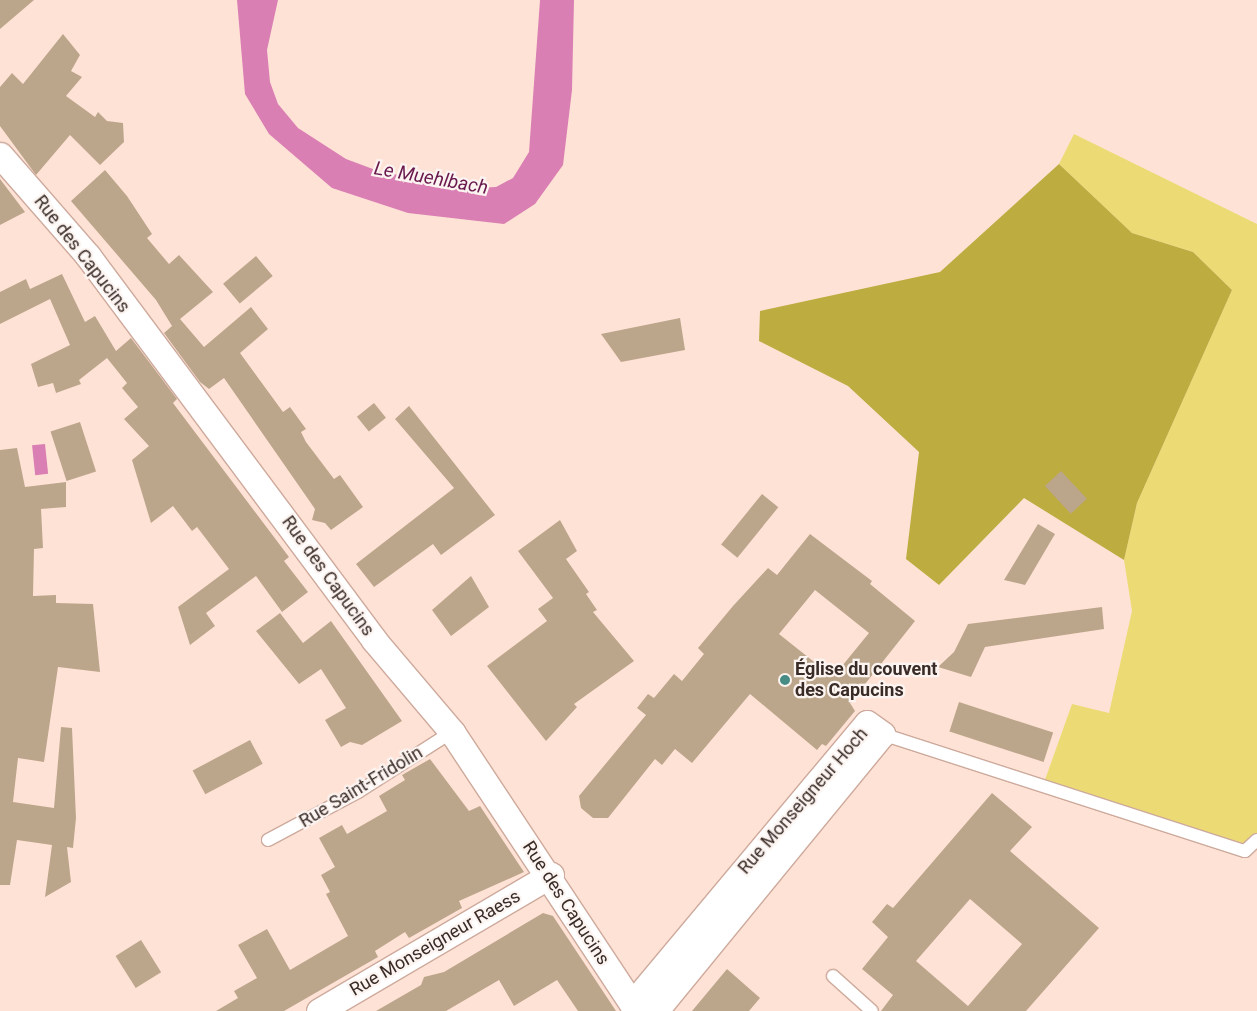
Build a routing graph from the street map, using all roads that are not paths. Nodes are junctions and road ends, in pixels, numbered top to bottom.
1 (0, 155) edge
2 (452, 732) junction
3 (882, 734) junction
4 (268, 840) dead end
5 (1257, 840) edge
6 (551, 875) junction
7 (833, 976) dead end
8 (635, 1008) edge
9 (319, 1011) edge
10 (656, 1011) edge
11 (872, 1011) edge

1 - 2 street, Rue des Capucins
2 - 4 lane, Rue Saint-Fridolin
2 - 6 street, Rue des Capucins
3 - 5 lane
3 - 8 street, Rue Monseigneur Hoch
3 - 10 street, Rue Monseigneur Hoch
6 - 8 street, Rue des Capucins
6 - 9 street, Rue Monseigneur Raess
7 - 11 lane

